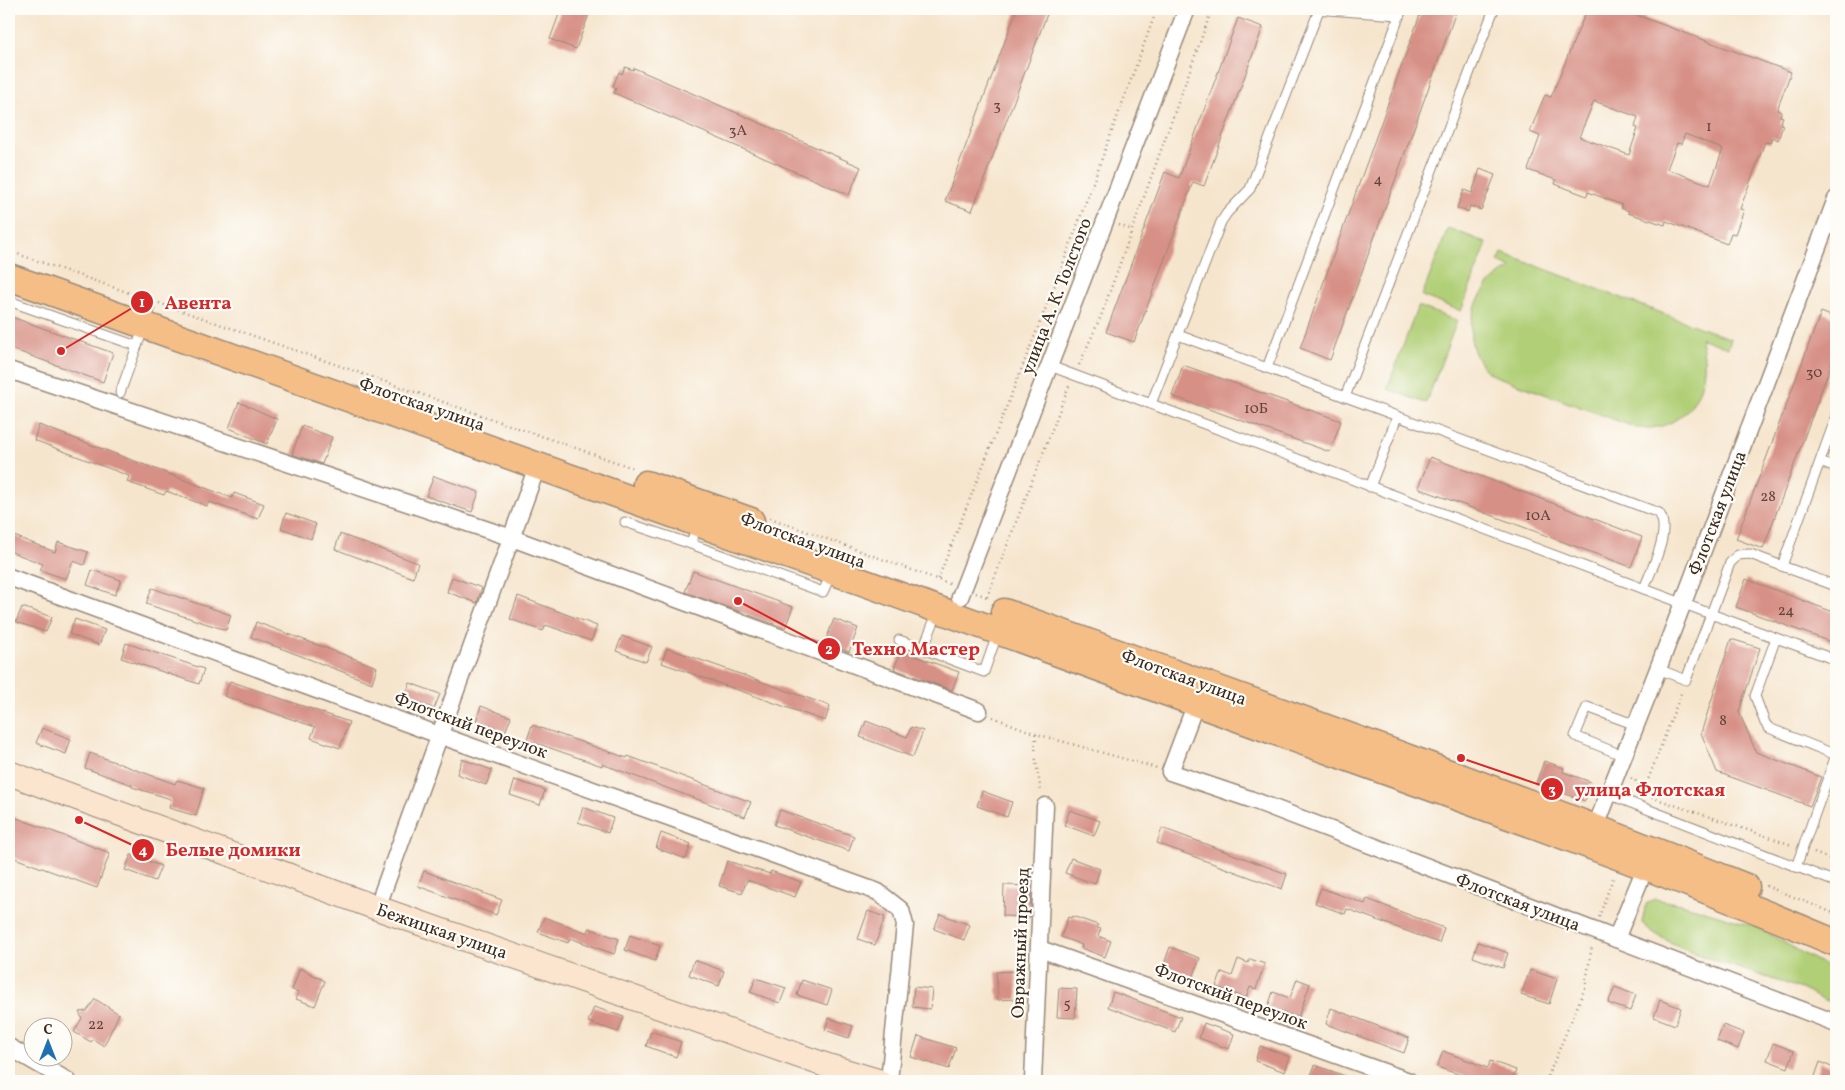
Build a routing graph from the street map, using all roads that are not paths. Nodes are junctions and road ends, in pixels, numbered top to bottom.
1 (1187, 9) edge
2 (1316, 9) edge
3 (1494, 9) edge
4 (1400, 12) edge
5 (1836, 199) edge
6 (9, 260) edge
7 (9, 278) edge
8 (9, 301) edge
9 (148, 317) junction
10 (1178, 335) junction
11 (1050, 366) junction
12 (1267, 368) junction
13 (9, 370) edge
14 (120, 393) dead end
15 (1345, 398) junction
16 (1151, 404) junction
17 (1397, 417) junction
18 (1836, 417) edge
19 (1820, 462) junction
20 (538, 464) junction
21 (1836, 468) edge
22 (1370, 487) junction
23 (625, 522) dead end
24 (694, 533) junction
25 (512, 538) junction
26 (1782, 566) junction
27 (9, 577) edge
28 (1836, 586) edge
29 (1644, 589) junction
30 (954, 598) junction
31 (1683, 604) junction
32 (997, 613) junction
33 (1711, 614) junction
34 (1776, 638) junction
35 (899, 640) dead end
36 (923, 649) junction
37 (1836, 660) edge
38 (1658, 669) junction
39 (1196, 703) junction
40 (979, 711) road end
41 (1636, 725) junction
42 (439, 735) junction
43 (1836, 755) edge
44 (1624, 756) junction
45 (9, 773) edge
46 (1608, 794) junction
47 (1045, 806) road end
48 (1592, 836) junction
49 (1796, 867) junction
50 (1645, 868) junction
51 (1836, 882) edge
52 (376, 908) junction
53 (1836, 924) edge
54 (1616, 939) junction
55 (1836, 943) edge
56 (1040, 949) junction
57 (1836, 1022) edge
58 (9, 1047) edge
59 (827, 1074) edge
60 (68, 1081) edge
61 (878, 1081) edge
62 (889, 1081) edge
63 (1033, 1081) edge
64 (1409, 1081) edge

1 - 11 street, улица А. К. Толстого
2 - 4 lane
2 - 10 lane
3 - 15 lane
4 - 12 lane
5 - 31 street, Флотская улица
6 - 9 main road, Флотская улица
7 - 9 main road, Флотская улица
8 - 9 lane
9 - 14 lane
9 - 20 main road, Флотская улица
9 - 30 main road, Флотская улица
10 - 12 lane
10 - 16 lane
11 - 16 lane
11 - 30 street, улица А. К. Толстого
12 - 15 lane
13 - 25 street
15 - 17 lane
16 - 22 lane
17 - 22 lane
17 - 29 lane
18 - 19 lane
19 - 21 lane
19 - 26 lane
20 - 24 main road, Флотская улица
20 - 25 street
22 - 29 lane
23 - 24 lane
24 - 30 main road, Флотская улица
25 - 40 street
25 - 42 street
26 - 28 lane
26 - 33 lane
27 - 42 street, Флотский переулок
29 - 31 lane
30 - 32 main road, Флотская улица
30 - 36 lane
31 - 33 lane
31 - 38 street, Флотская улица
32 - 36 lane
32 - 39 main road, Флотская улица
32 - 48 main road, Флотская улица
33 - 34 lane
33 - 38 lane
34 - 37 lane
34 - 43 lane
35 - 36 lane
38 - 41 street, Флотская улица
39 - 48 main road, Флотская улица
39 - 54 street, Флотская улица
41 - 44 street, Флотская улица
41 - 44 lane
42 - 52 street
42 - 62 street, Флотский переулок
43 - 49 lane
44 - 46 street, Флотская улица
45 - 52 street, Бежицкая улица
46 - 48 street, Флотская улица
46 - 49 lane
47 - 56 street, Овражный проезд
48 - 50 main road, Флотская улица
48 - 53 main road, Флотская улица
49 - 51 lane
50 - 54 street
50 - 55 main road, Флотская улица
52 - 59 street, Бежицкая улица
54 - 57 street, Флотская улица
56 - 63 street, Овражный проезд
56 - 64 street, Флотский переулок
58 - 60 street
59 - 61 street, Бежицкая улица

